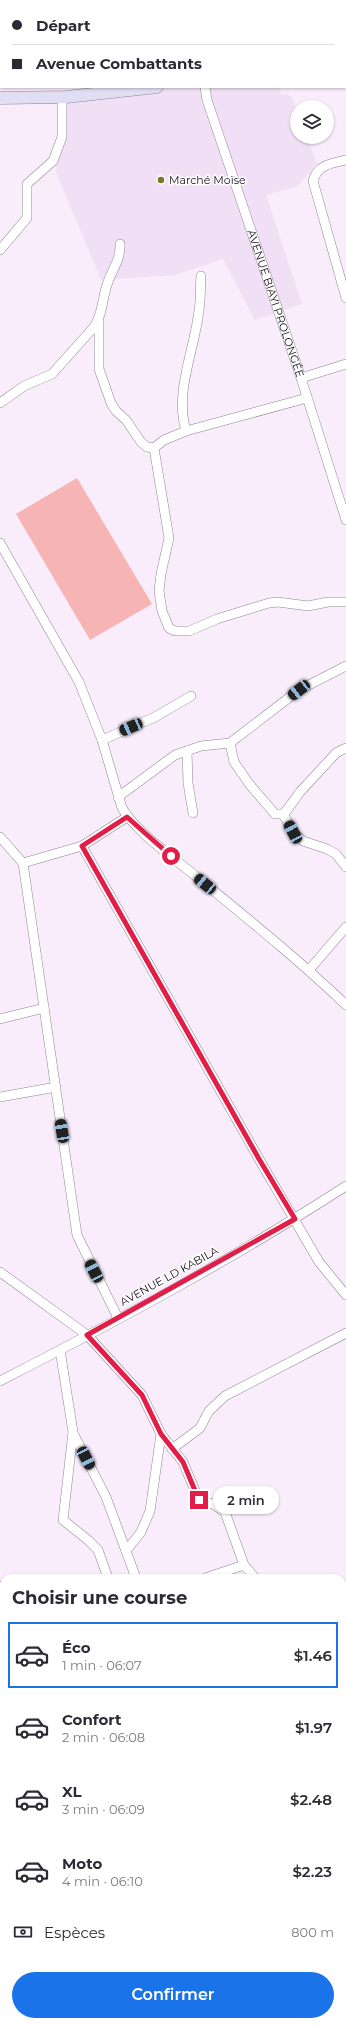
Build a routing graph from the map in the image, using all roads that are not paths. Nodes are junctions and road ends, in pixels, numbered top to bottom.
1 (148, 88) edge
2 (205, 88) edge
3 (62, 97) junction
4 (0, 98) edge
5 (346, 160) edge
6 (120, 244) dead end
7 (0, 250) edge
8 (201, 276) dead end
9 (346, 298) edge
10 (99, 320) junction
11 (346, 364) edge
12 (301, 378) junction
13 (307, 398) junction
14 (0, 403) edge
15 (186, 431) junction
16 (154, 448) junction
17 (346, 520) edge
18 (0, 543) edge
19 (346, 602) edge
20 (346, 666) edge
21 (191, 696) dead end
22 (102, 740) junction
23 (230, 743) junction
24 (346, 748) edge
25 (187, 751) junction
26 (118, 797) junction
27 (193, 814) dead end
28 (283, 814) junction
29 (127, 817) junction
30 (0, 837) edge
31 (82, 846) junction
32 (0, 851) edge
33 (12, 851) junction
34 (23, 863) junction
35 (346, 867) edge
36 (346, 927) edge
37 (309, 970) junction
38 (346, 1005) edge
39 (44, 1008) junction
40 (0, 1019) edge
41 (56, 1087) junction
42 (0, 1097) edge
43 (346, 1186) edge
44 (295, 1219) junction
45 (0, 1272) edge
46 (346, 1295) edge
47 (118, 1318) junction
48 (346, 1333) edge
49 (87, 1335) junction
50 (60, 1350) junction
51 (0, 1380) edge
52 (73, 1432) junction
53 (161, 1434) junction
54 (172, 1449) junction
55 (126, 1551) junction
56 (244, 1565) junction
57 (107, 1574) edge
58 (135, 1574) edge
59 (217, 1574) edge
60 (252, 1574) edge

1 - 3 main road
2 - 12 street, AVENUE BIAYI PROLONGÉE
3 - 4 main road
3 - 7 street
5 - 9 street
6 - 10 street
8 - 15 street
10 - 14 street
10 - 16 street
11 - 12 street
12 - 13 street, AVENUE BIAYI PROLONGÉE
13 - 15 street
13 - 17 street, AVENUE BIAYI PROLONGÉE
15 - 16 street
16 - 19 street
18 - 22 street
20 - 23 street
21 - 22 street
22 - 26 street
23 - 25 street
23 - 28 street
24 - 28 street
25 - 26 street
25 - 27 street
26 - 29 street
28 - 35 street
29 - 31 street
29 - 37 street
30 - 33 street
31 - 34 street
31 - 44 street
32 - 33 street
33 - 34 street
34 - 39 street
36 - 37 street
37 - 38 street
39 - 40 street
39 - 41 street
41 - 42 street
41 - 47 street
43 - 44 street, AVENUE LD KABILA
44 - 46 street
44 - 47 street, AVENUE LD KABILA
45 - 49 street
47 - 49 street, AVENUE LD KABILA
48 - 54 street
49 - 50 street, AVENUE LD KABILA
49 - 53 street
50 - 51 street, AVENUE LD KABILA
50 - 52 street
52 - 55 street
52 - 57 street
53 - 54 street
53 - 55 street
54 - 56 street
55 - 58 street
56 - 59 street
56 - 60 street

